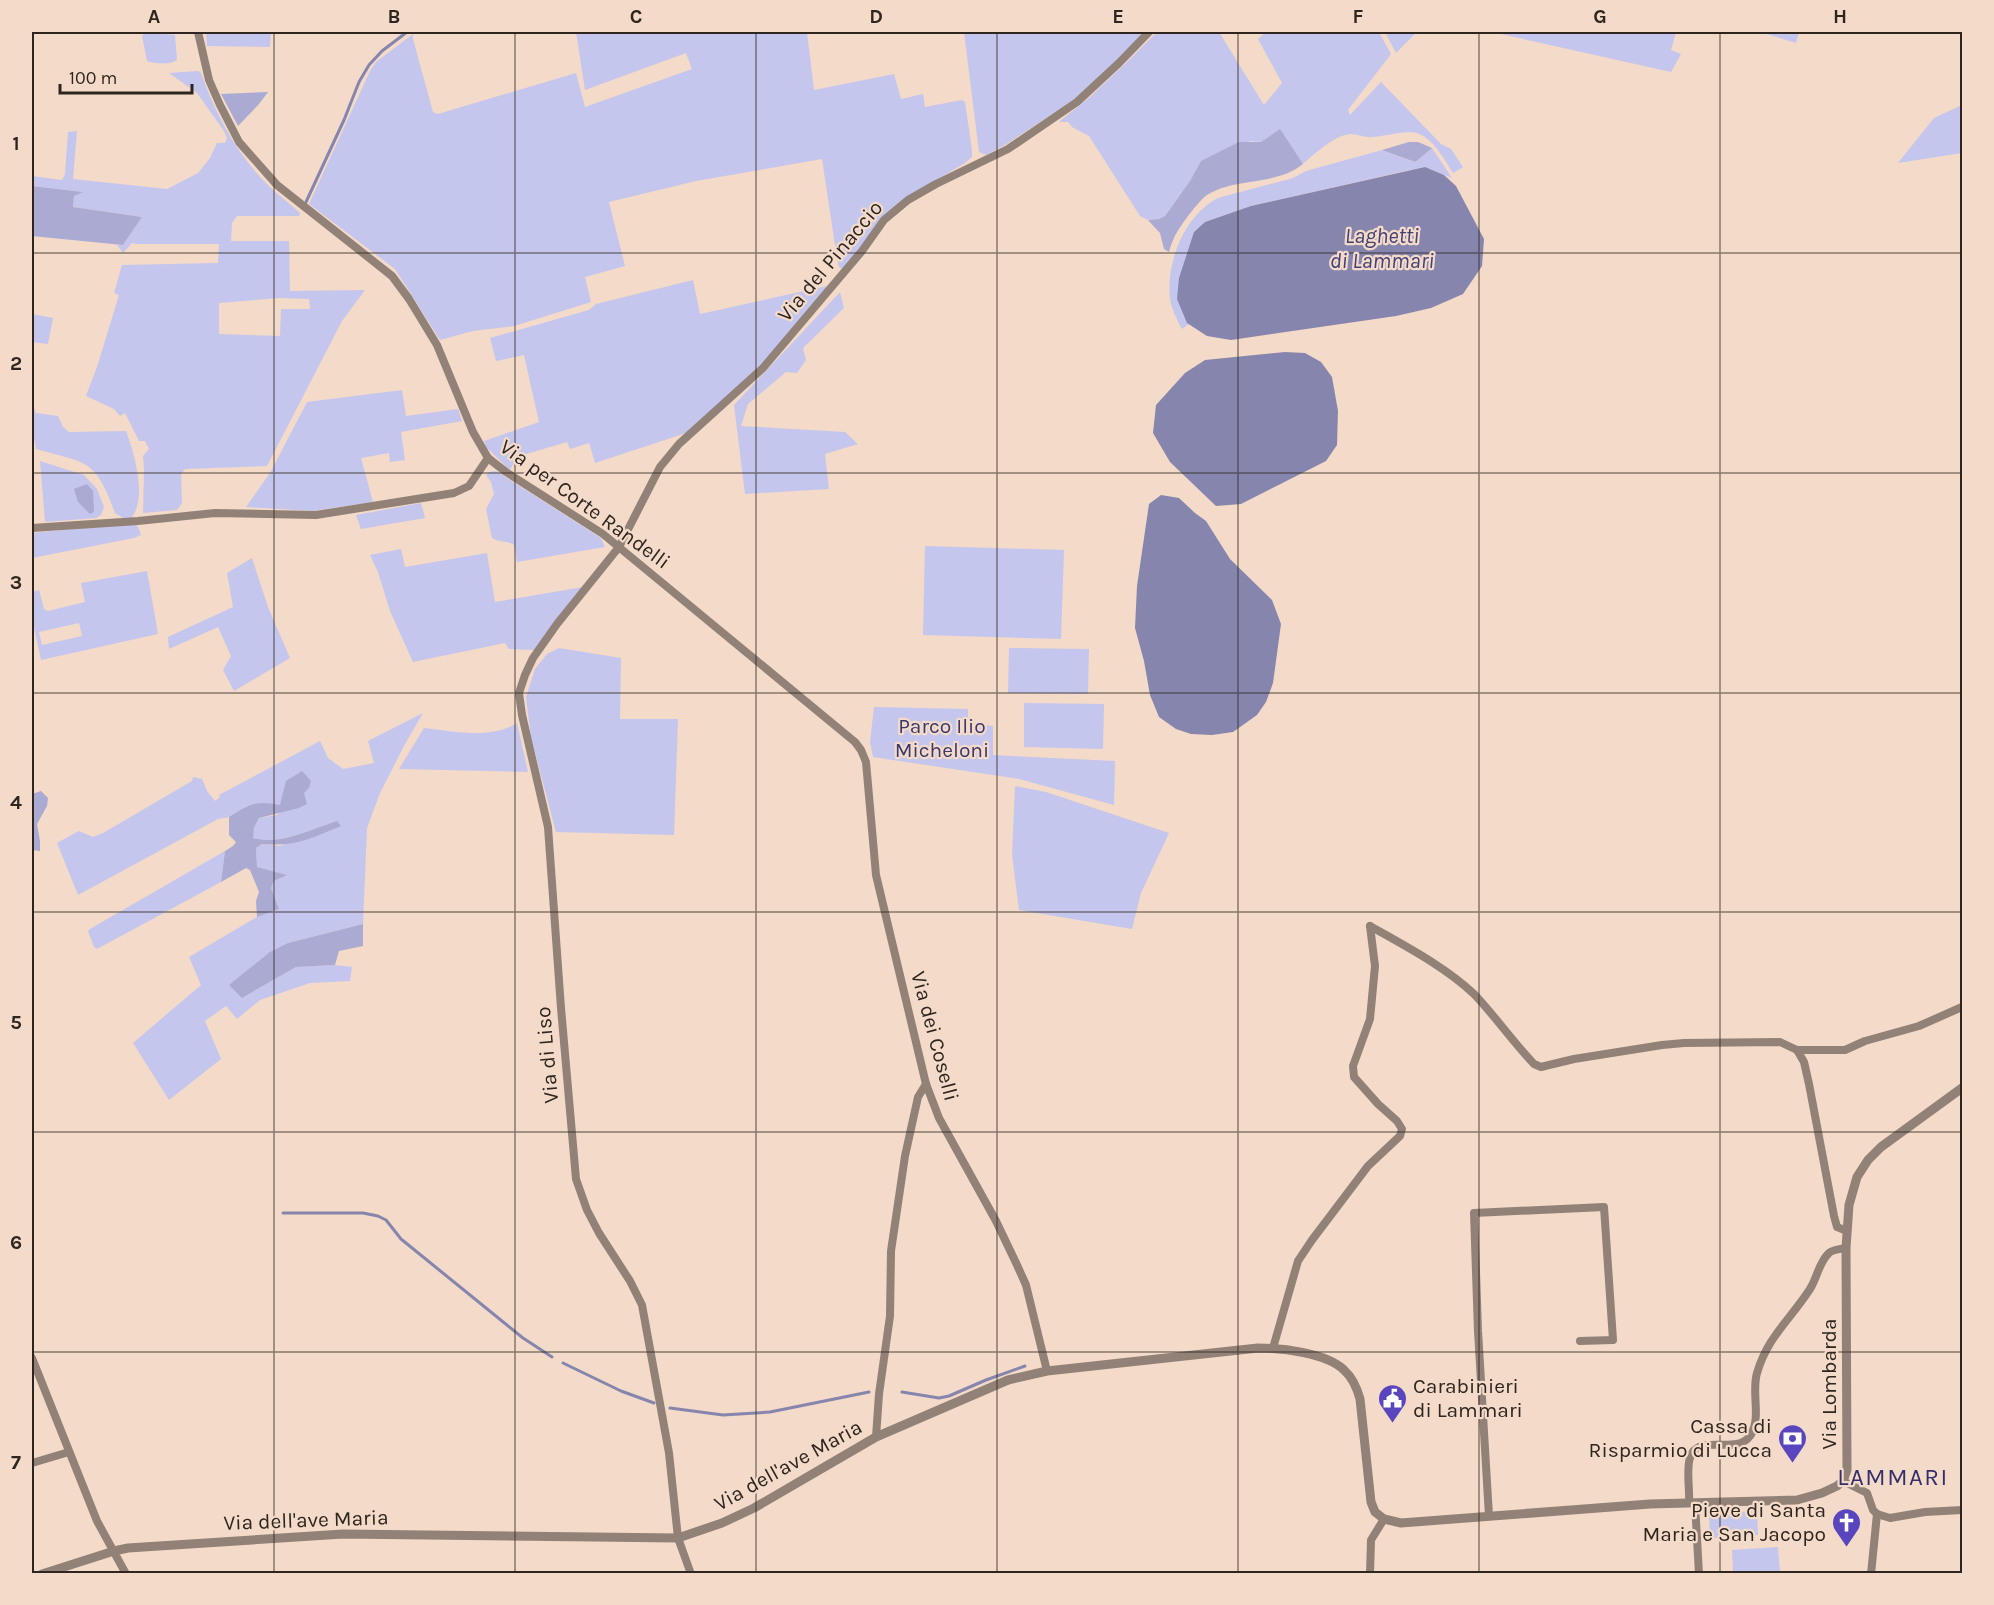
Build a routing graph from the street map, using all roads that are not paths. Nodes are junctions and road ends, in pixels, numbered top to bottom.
1 (198, 32) edge
2 (1149, 32) edge
3 (488, 458) junction
4 (32, 528) edge
5 (619, 547) junction
6 (866, 762) joint
7 (1962, 1007) edge
8 (1797, 1050) junction
9 (926, 1084) junction
10 (1962, 1088) edge
11 (1847, 1231) junction
12 (1846, 1248) junction
13 (1580, 1341) dead end
14 (1273, 1348) junction
15 (32, 1358) edge
16 (1047, 1371) junction
17 (876, 1437) junction
18 (69, 1452) junction
19 (32, 1463) edge
20 (1843, 1481) junction
21 (1692, 1503) junction
22 (1962, 1510) edge
23 (1877, 1514) junction
24 (1490, 1516) junction
25 (1384, 1519) junction
26 (678, 1538) junction
27 (114, 1551) junction
28 (42, 1574) edge
29 (126, 1574) edge
30 (691, 1574) edge
31 (1370, 1574) edge
32 (1699, 1574) edge
33 (1871, 1574) edge

1 - 3 street, Via per Corte Randelli
2 - 5 street, Via del Pinaccio
3 - 4 street
3 - 5 street, Via per Corte Randelli
5 - 6 street, Via per Corte Randelli
5 - 26 street, Via di Liso
6 - 9 street, Via dei Coselli
7 - 8 street
8 - 11 street
8 - 14 street
9 - 16 street, Via dei Coselli
9 - 17 street
10 - 11 street, Via Lombarda
11 - 12 street, Via Lombarda
12 - 20 street, Via Lombarda
12 - 21 street
13 - 24 street
14 - 16 street, Via dell'ave Maria
14 - 25 street, Via dell'ave Maria
15 - 18 street
16 - 17 street, Via dell'ave Maria
17 - 26 street, Via dell'ave Maria
18 - 19 street
18 - 27 street
20 - 21 street
20 - 23 street
21 - 24 street
21 - 32 street
22 - 23 street
23 - 33 street
24 - 25 street
25 - 31 street
26 - 27 street, Via dell'ave Maria
26 - 30 street, Via di Liso
27 - 28 street, Via dell'ave Maria
27 - 29 street

